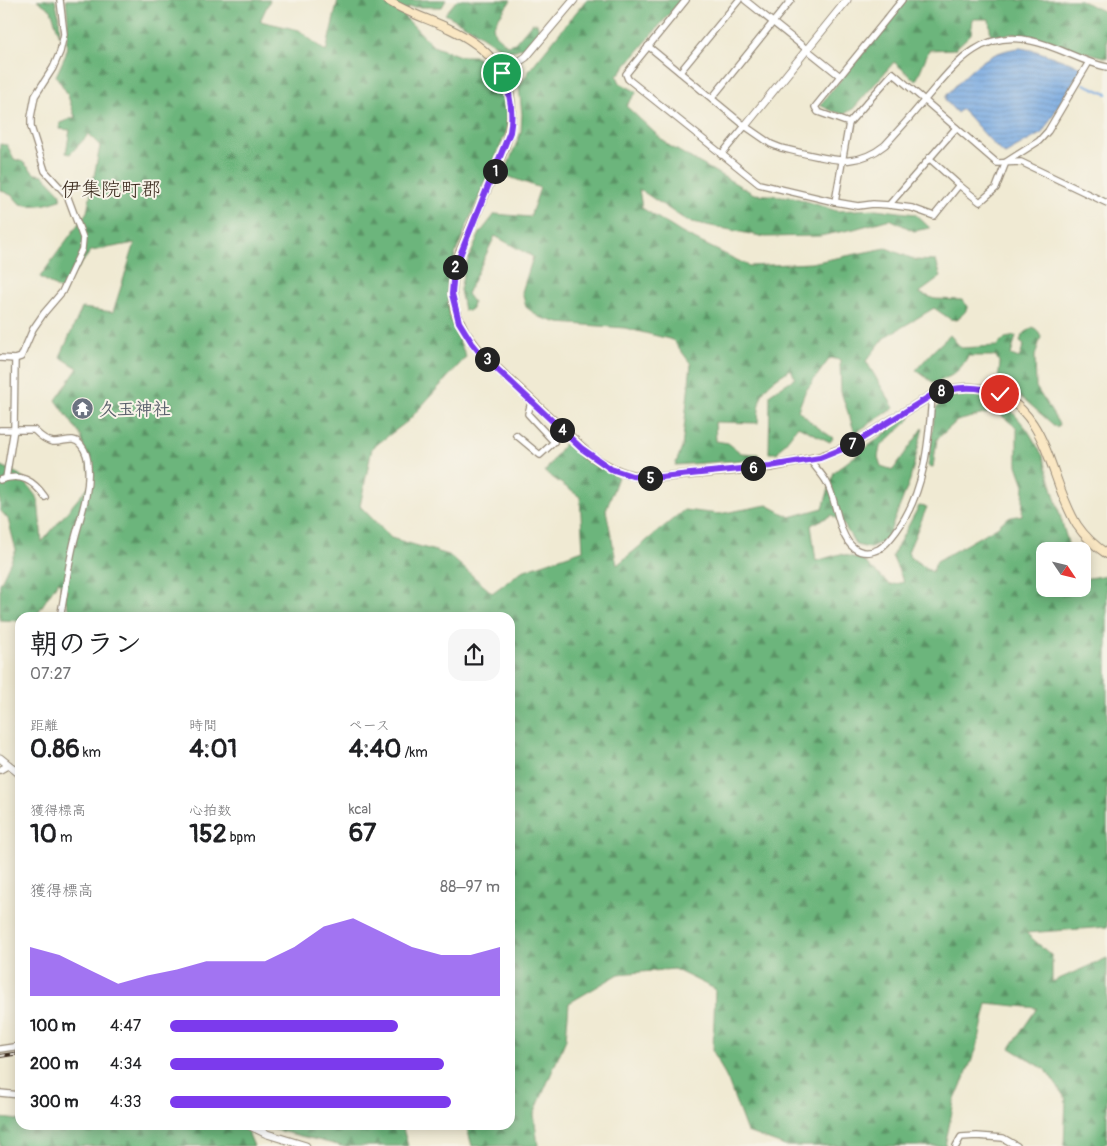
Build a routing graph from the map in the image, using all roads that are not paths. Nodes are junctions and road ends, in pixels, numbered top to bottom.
1 (60, 0) edge
2 (387, 0) edge
3 (574, 0) edge
4 (686, 0) edge
5 (738, 0) edge
6 (745, 0) edge
7 (792, 0) edge
8 (847, 0) edge
9 (902, 0) edge
10 (773, 23) junction
11 (648, 46) junction
12 (807, 50) junction
13 (1089, 62) junction
14 (1107, 67) edge
15 (680, 72) junction
16 (502, 73) junction
17 (840, 76) junction
18 (712, 98) junction
19 (925, 100) junction
20 (849, 123) junction
21 (745, 126) junction
22 (956, 128) junction
23 (721, 155) junction
24 (929, 158) junction
25 (843, 160) junction
26 (1006, 162) junction
27 (960, 185) junction
28 (835, 202) junction
29 (1107, 203) edge
30 (889, 205) junction
31 (0, 358) edge
32 (15, 359) junction
33 (932, 395) junction
34 (531, 402) junction
35 (14, 429) junction
36 (0, 430) edge
37 (516, 435) dead end
38 (810, 460) junction
39 (3, 479) edge
40 (45, 497) dead end
41 (1107, 554) edge
42 (61, 612) edge
43 (0, 758) edge
44 (9, 765) junction
45 (0, 770) edge
46 (15, 770) edge
47 (15, 1047) edge
48 (0, 1049) edge
49 (0, 1093) edge
50 (15, 1094) edge
51 (259, 1130) edge
52 (306, 1146) edge
53 (956, 1146) edge
54 (1017, 1146) edge

1 - 32 street
2 - 16 main road
3 - 16 street
4 - 11 street
5 - 15 street
6 - 10 street
7 - 10 street
8 - 12 street
9 - 17 street
10 - 12 street
10 - 18 street
11 - 15 street
11 - 23 street
12 - 17 street
12 - 21 street
13 - 14 street
13 - 19 street
13 - 26 street
15 - 18 street
16 - 34 main road
17 - 20 street
18 - 21 street
19 - 20 street
19 - 22 street
19 - 25 street
20 - 25 street
21 - 23 street
21 - 25 street
22 - 24 street
22 - 26 street
23 - 28 street
24 - 27 street
24 - 30 street
25 - 28 street
26 - 27 street
26 - 29 street
27 - 30 street
28 - 30 street
31 - 32 street
32 - 35 street
33 - 38 main road
33 - 38 street
33 - 41 main road
34 - 37 street
34 - 38 main road
35 - 36 street
35 - 39 street
35 - 42 street
39 - 40 street
43 - 44 street
44 - 45 street
44 - 46 street
47 - 48 street
49 - 50 street
51 - 52 street
53 - 54 street

